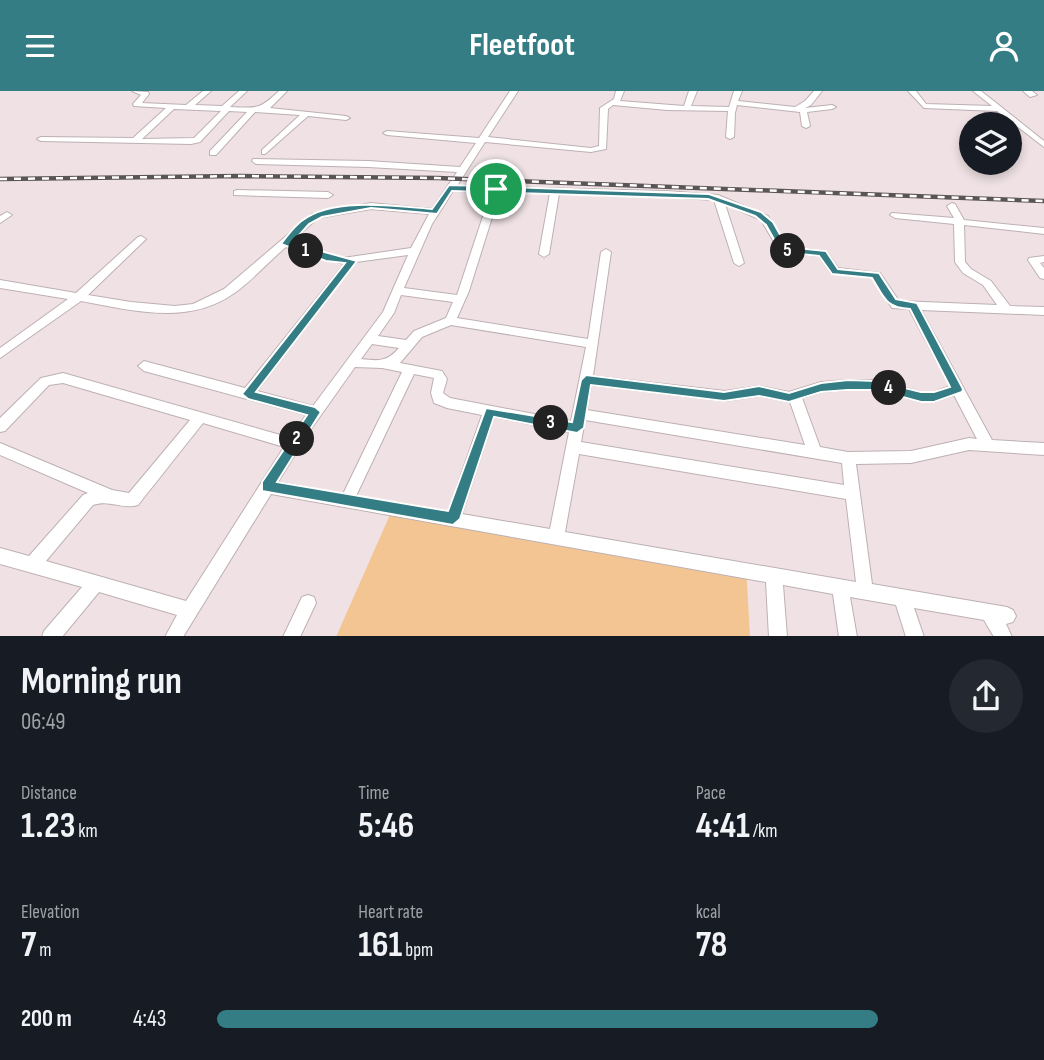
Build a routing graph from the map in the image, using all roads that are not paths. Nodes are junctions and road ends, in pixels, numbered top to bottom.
1 (136, 91) edge
2 (207, 91) edge
3 (243, 91) edge
4 (283, 91) edge
5 (514, 91) edge
6 (620, 91) edge
7 (692, 91) edge
8 (738, 91) edge
9 (818, 91) edge
10 (912, 91) edge
11 (977, 91) edge
12 (147, 92) edge
13 (612, 103) junction
14 (734, 106) junction
15 (172, 107) junction
16 (188, 107) junction
17 (687, 107) junction
18 (832, 107) dead end
19 (225, 109) junction
20 (258, 109) junction
21 (800, 109) junction
22 (999, 109) junction
23 (306, 114) junction
24 (346, 118) dead end
25 (806, 126) dead end
26 (387, 133) dead end
27 (730, 137) dead end
28 (41, 139) dead end
29 (136, 140) junction
30 (482, 140) junction
31 (1044, 145) edge
32 (265, 152) dead end
33 (214, 153) dead end
34 (256, 161) dead end
35 (461, 170) junction
36 (449, 188) junction
37 (496, 189) junction
38 (330, 191) joint
39 (555, 191) junction
40 (237, 193) dead end
41 (718, 198) junction
42 (952, 206) dead end
43 (434, 212) junction
44 (895, 215) dead end
45 (309, 219) junction
46 (960, 222) junction
47 (1044, 231) edge
48 (141, 239) dead end
49 (286, 244) junction
50 (414, 251) junction
51 (606, 251) dead end
52 (544, 254) dead end
53 (1044, 259) edge
54 (352, 261) junction
55 (739, 263) dead end
56 (1044, 276) edge
57 (0, 284) edge
58 (398, 291) junction
59 (79, 297) junction
60 (461, 299) junction
61 (913, 306) junction
62 (1006, 309) junction
63 (1044, 311) edge
64 (450, 321) junction
65 (370, 339) junction
66 (593, 344) junction
67 (408, 345) junction
68 (0, 354) edge
69 (353, 362) junction
70 (386, 365) junction
71 (145, 366) dead end
72 (410, 369) junction
73 (586, 380) junction
74 (957, 389) junction
75 (248, 394) junction
76 (795, 396) junction
77 (490, 411) junction
78 (315, 412) junction
79 (200, 417) junction
80 (578, 421) junction
81 (0, 427) edge
82 (987, 444) junction
83 (293, 445) junction
84 (574, 447) junction
85 (0, 449) edge
86 (1044, 449) edge
87 (816, 454) junction
88 (848, 458) junction
89 (267, 487) junction
90 (852, 493) junction
91 (107, 494) junction
92 (347, 500) junction
93 (453, 519) junction
94 (556, 536) junction
95 (0, 556) edge
96 (32, 565) junction
97 (774, 574) junction
98 (96, 583) junction
99 (841, 586) junction
100 (864, 590) junction
101 (902, 597) junction
102 (308, 603) dead end
103 (190, 610) junction
104 (989, 613) junction
105 (1007, 616) dead end
106 (50, 636) edge
107 (173, 636) edge
108 (290, 636) edge
109 (778, 636) edge
110 (849, 636) edge
111 (915, 636) edge
112 (1004, 636) edge

1 - 12 street
2 - 16 street
3 - 19 street
4 - 20 street
5 - 30 street
6 - 13 street
7 - 17 street
8 - 14 street
9 - 21 street
10 - 22 street
11 - 22 street
12 - 15 street
13 - 17 street
13 - 30 street
14 - 17 street
14 - 21 street
14 - 27 street
15 - 16 street
15 - 29 street
16 - 19 street
18 - 21 street
19 - 20 street
19 - 29 street
20 - 23 street
20 - 33 street
21 - 25 street
22 - 31 street
23 - 24 street
23 - 32 street
26 - 30 street
28 - 29 street
30 - 35 street
34 - 35 street
35 - 36 street
36 - 37 street
36 - 43 street
37 - 39 street
37 - 60 street
38 - 40 street
38 - 45 street
39 - 41 street
39 - 52 street
41 - 55 street
41 - 61 street
42 - 46 street
43 - 45 street
43 - 50 street
44 - 46 street
45 - 49 street
46 - 47 street
46 - 62 street
48 - 59 street
49 - 54 street
49 - 59 street
50 - 54 street
50 - 58 street
51 - 66 street
53 - 56 street
54 - 75 street
57 - 59 street
58 - 60 street
58 - 65 street
59 - 68 street
60 - 64 street
61 - 62 street
61 - 74 street
62 - 63 street
64 - 66 street
64 - 67 street
65 - 67 street
65 - 69 street
66 - 73 street
67 - 70 street
69 - 70 street
69 - 78 street
70 - 72 street
71 - 75 street
72 - 77 street
72 - 92 street
73 - 76 street
73 - 80 street
74 - 76 street
74 - 82 street
75 - 78 street
76 - 87 street
77 - 80 street
77 - 93 street
78 - 83 street
79 - 81 street
79 - 83 street
79 - 91 street
80 - 84 street
80 - 87 street
82 - 86 street
82 - 88 street
83 - 89 street
84 - 90 street
84 - 94 street
85 - 91 street
87 - 88 street
88 - 90 street
89 - 92 street
89 - 103 street
90 - 100 street
91 - 96 street
92 - 93 street
93 - 94 street
94 - 97 street
95 - 96 street
96 - 98 street
97 - 99 street
97 - 109 street
98 - 103 street
98 - 106 street
99 - 100 street
99 - 110 street
100 - 101 street
101 - 104 street
101 - 111 street
102 - 108 street
103 - 107 street
104 - 105 street
104 - 112 street

